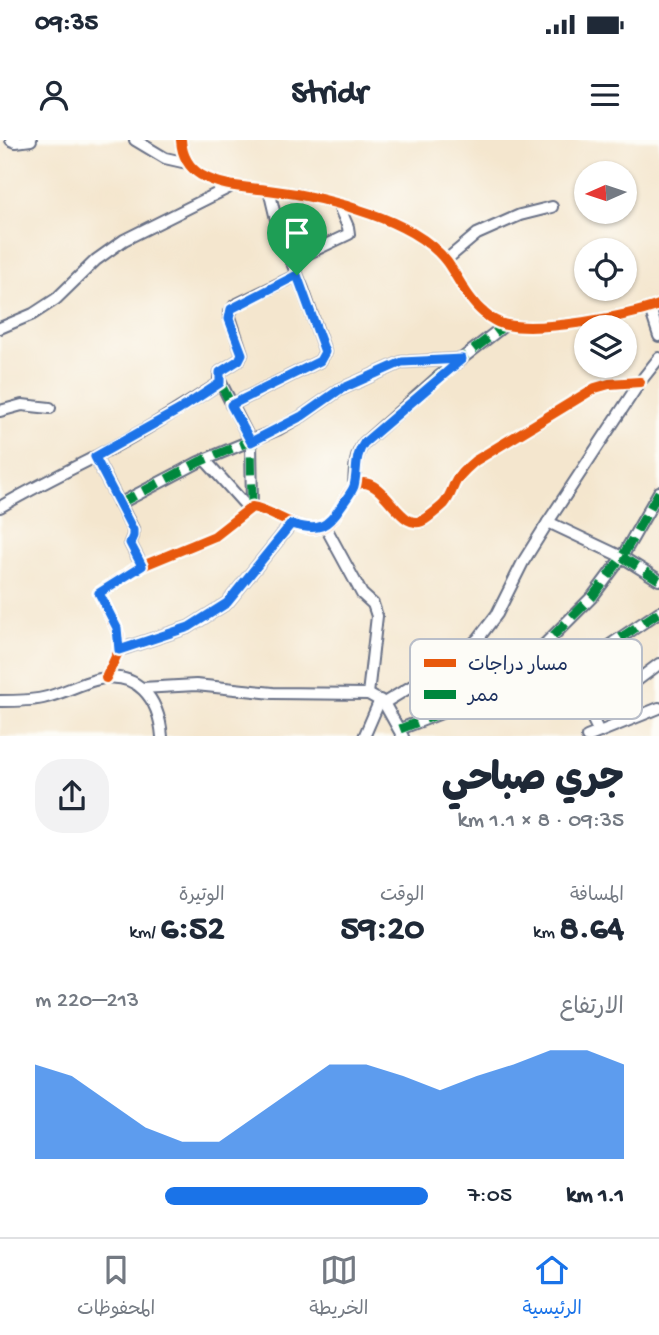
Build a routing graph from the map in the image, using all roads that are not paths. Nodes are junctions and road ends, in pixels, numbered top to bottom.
1 (11, 140) edge
2 (31, 140) edge
3 (135, 140) edge
4 (181, 140) edge
5 (187, 163) junction
6 (232, 186) junction
7 (268, 190) junction
8 (338, 204) junction
9 (552, 207) dead end
10 (292, 261) junction
11 (446, 261) junction
12 (297, 275) junction
13 (655, 306) edge
14 (505, 325) junction
15 (0, 328) edge
16 (659, 336) edge
17 (659, 358) edge
18 (462, 359) junction
19 (640, 382) junction
20 (220, 383) junction
21 (231, 405) junction
22 (50, 408) dead end
23 (0, 411) edge
24 (251, 442) junction
25 (95, 457) junction
26 (205, 460) junction
27 (354, 486) junction
28 (659, 492) edge
29 (119, 504) junction
30 (0, 507) edge
31 (251, 508) junction
32 (548, 522) junction
33 (291, 524) junction
34 (325, 526) junction
35 (622, 557) junction
36 (142, 566) junction
37 (659, 580) edge
38 (659, 612) edge
39 (478, 639) edge
40 (548, 639) edge
41 (620, 639) edge
42 (119, 650) junction
43 (659, 664) edge
44 (642, 677) edge
45 (106, 678) junction
46 (410, 686) edge
47 (142, 688) junction
48 (368, 694) junction
49 (0, 701) edge
50 (382, 702) junction
51 (659, 708) edge
52 (642, 718) edge
53 (434, 719) edge
54 (593, 719) edge
55 (640, 719) edge
56 (599, 732) junction
57 (617, 732) edge
58 (402, 733) edge
59 (162, 736) edge
60 (365, 736) edge
61 (589, 736) edge

1 - 2 street
3 - 5 street
4 - 5 street
5 - 6 street
6 - 7 street
6 - 15 street
7 - 8 street
7 - 10 street
8 - 10 street
8 - 11 street
9 - 11 street
10 - 12 street
11 - 14 street
12 - 20 street
12 - 21 street
13 - 14 street
13 - 16 street
14 - 18 street
17 - 19 street
18 - 24 street
18 - 27 street
19 - 27 street
19 - 32 street
20 - 21 street
20 - 25 street
21 - 24 street
22 - 23 street
24 - 26 street
24 - 31 street
25 - 29 street
25 - 30 street
26 - 29 street
26 - 31 street
27 - 34 street
28 - 35 street
29 - 36 street
31 - 33 street
31 - 36 street
32 - 35 street
32 - 39 street
33 - 34 street
33 - 42 street
34 - 48 street
35 - 37 street
35 - 40 street
36 - 42 street
38 - 41 street
42 - 45 street
43 - 44 street
45 - 47 street
45 - 49 street
46 - 50 street
47 - 48 street
47 - 59 street
48 - 50 street
50 - 58 street
50 - 60 street
51 - 52 street
53 - 58 street
54 - 56 street
55 - 57 street
56 - 57 street
56 - 61 street

